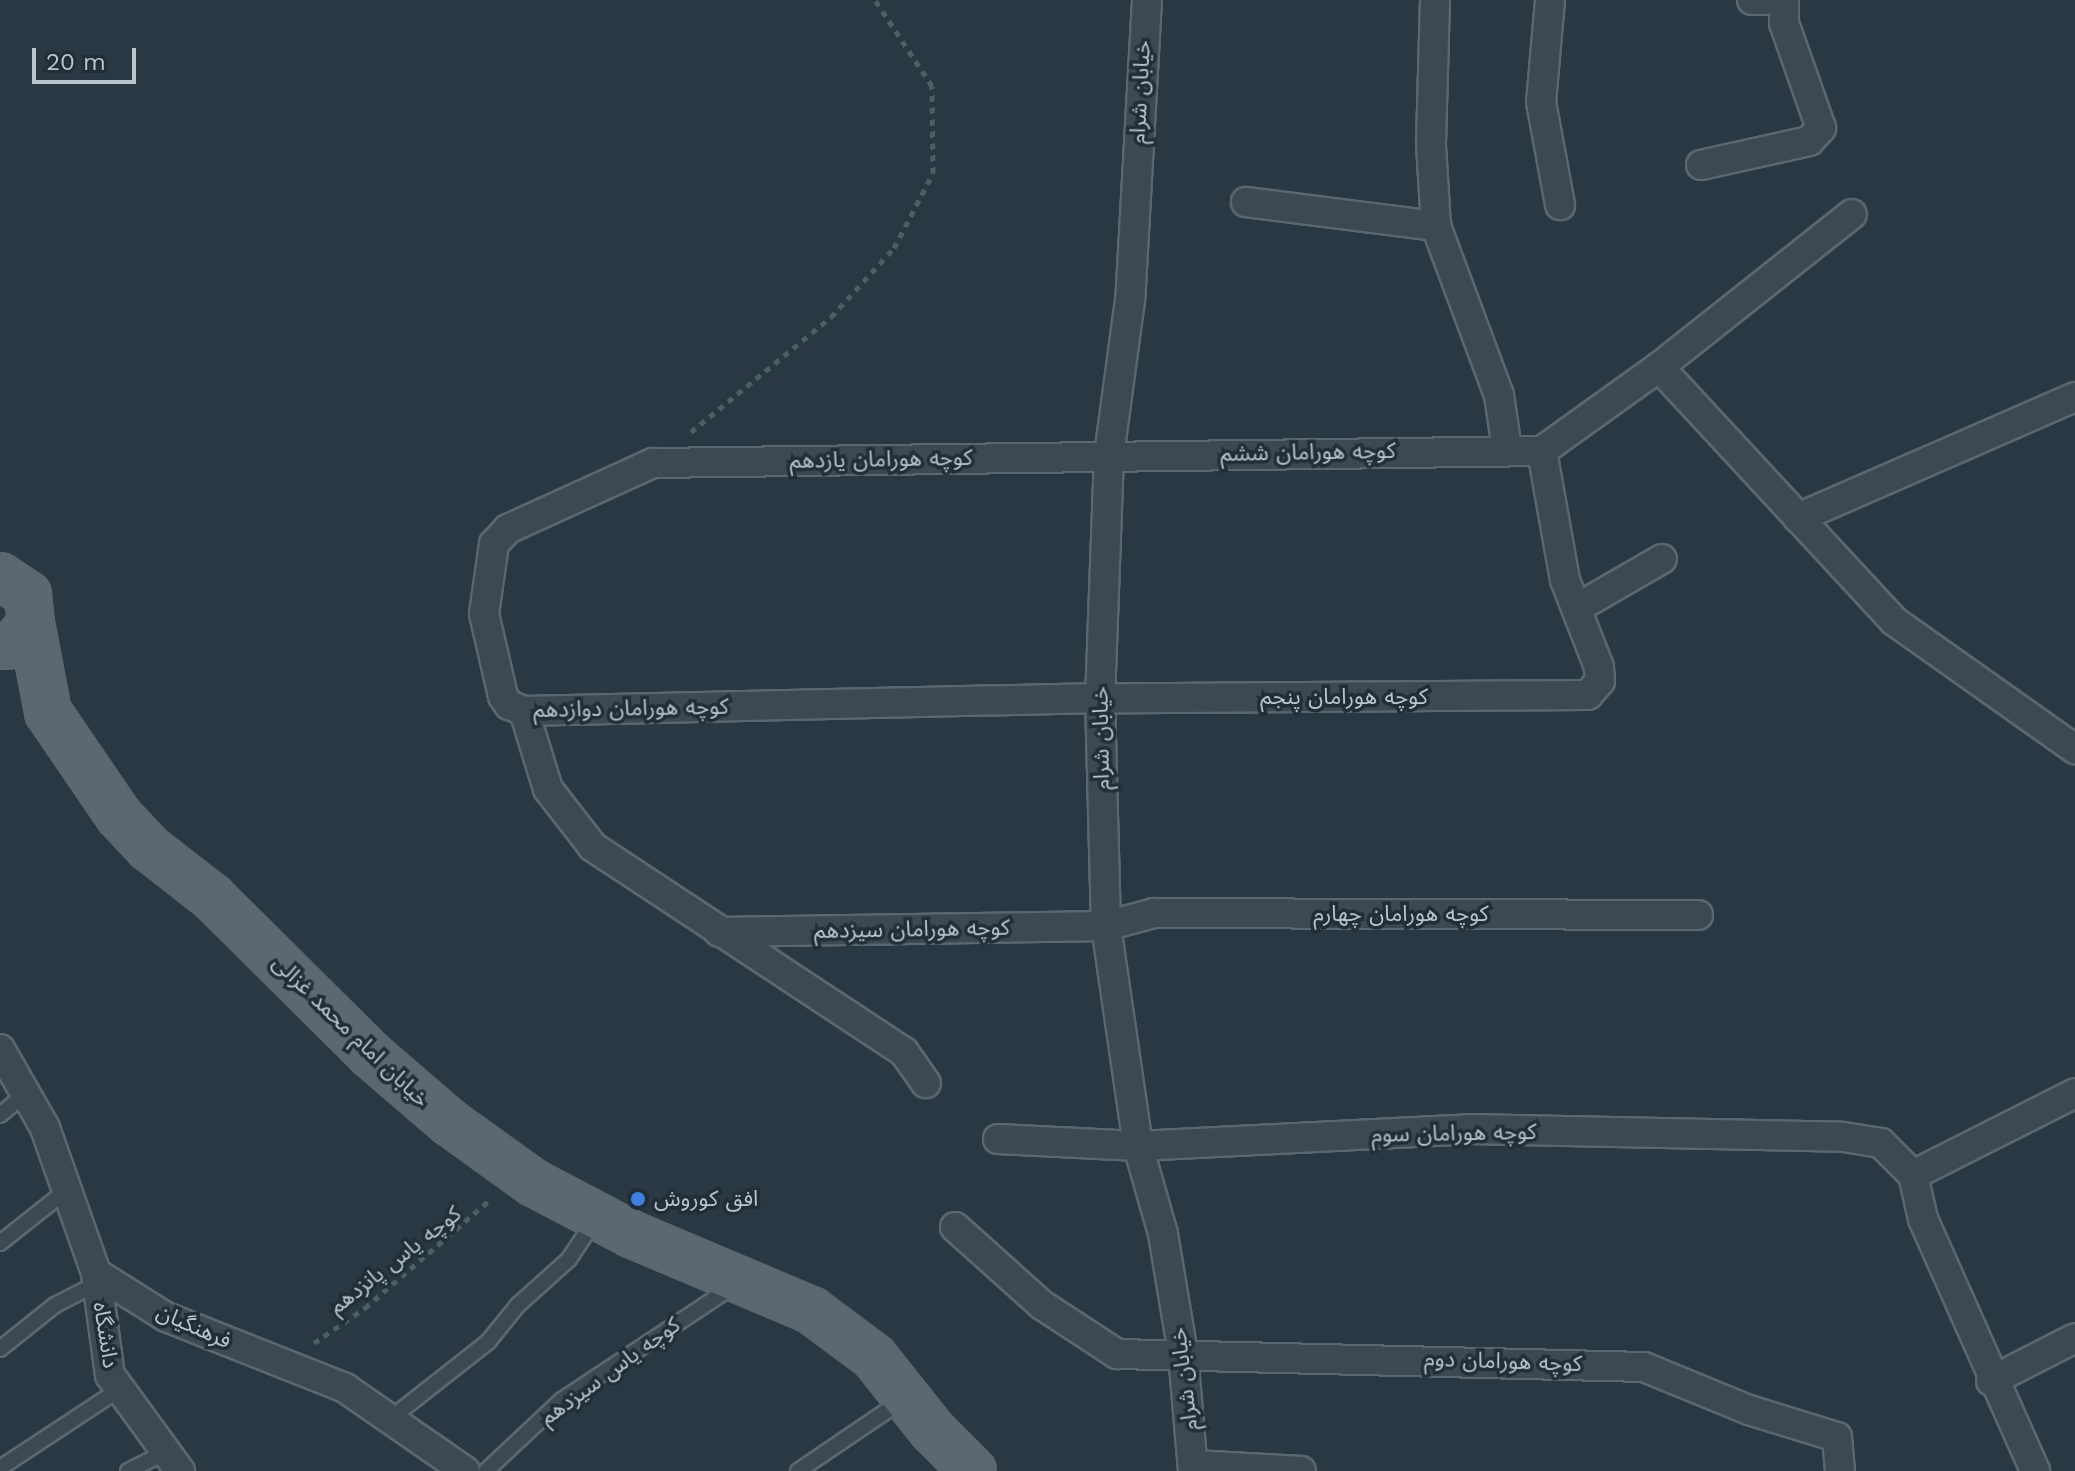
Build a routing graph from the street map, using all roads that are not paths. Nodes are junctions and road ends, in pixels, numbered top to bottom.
1 (1147, 0) edge
2 (1435, 0) edge
3 (1550, 0) edge
4 (1752, 0) edge
5 (1784, 1) edge
6 (1701, 165) dead end
7 (1246, 202) dead end
8 (1560, 205) dead end
9 (1852, 214) dead end
10 (1436, 226) junction
11 (1659, 367) junction
12 (2075, 397) edge
13 (1507, 449) junction
14 (1542, 451) junction
15 (1109, 455) junction
16 (653, 463) joint
17 (1798, 518) junction
18 (1662, 559) dead end
19 (3, 572) edge
20 (1577, 608) junction
21 (16, 634) edge
22 (1100, 698) junction
23 (524, 711) junction
24 (2075, 749) edge
25 (1698, 915) dead end
26 (1106, 926) junction
27 (719, 932) junction
28 (0, 1049) edge
29 (926, 1083) dead end
30 (2075, 1093) edge
31 (25, 1094) junction
32 (0, 1115) edge
33 (998, 1139) dead end
34 (1138, 1146) junction
35 (1913, 1175) junction
36 (67, 1190) junction
37 (597, 1216) junction
38 (955, 1227) dead end
39 (0, 1243) edge
40 (97, 1278) junction
41 (742, 1281) junction
42 (2075, 1338) edge
43 (0, 1349) edge
44 (1183, 1354) junction
45 (1991, 1381) junction
46 (120, 1389) junction
47 (907, 1397) junction
48 (390, 1419) junction
49 (173, 1461) edge
50 (0, 1468) edge
51 (963, 1468) edge
52 (1194, 1468) edge
53 (128, 1471) edge
54 (465, 1471) edge
55 (486, 1471) edge
56 (798, 1471) edge
57 (1301, 1471) edge
58 (1840, 1471) edge
59 (2035, 1471) edge

1 - 15 street, خیابان شرام
2 - 10 street
3 - 8 street
4 - 5 street
5 - 6 street
7 - 10 street
9 - 11 street
10 - 13 street
11 - 14 street
11 - 17 street
12 - 17 street
13 - 14 street, کوچه هورامان ششم
13 - 15 street, کوچه هورامان ششم
14 - 20 street
15 - 16 street, کوچه هورامان يازدهم
15 - 22 street, خیابان شرام
16 - 23 street, کوچه هورامان دوازدهم
17 - 24 street
18 - 20 street
19 - 21 main road, خیابان امام محمد غزالی
20 - 22 street, کوچه هورامان پنجم
21 - 37 main road, خیابان امام محمد غزالی
22 - 23 street, کوچه هورامان دوازدهم
22 - 26 street, خیابان شرام
23 - 27 street
25 - 26 street, کوچه هورامان چهارم
26 - 27 street, کوچه هورامان سيزدهم
26 - 34 street, خیابان شرام
27 - 29 street
28 - 31 street
30 - 35 street
31 - 32 lane
31 - 36 street
33 - 34 street, کوچه هورامان سوم
34 - 35 street, کوچه هورامان سوم
34 - 44 street, خیابان شرام
35 - 45 street
36 - 39 lane
36 - 40 street
37 - 41 main road, خیابان امام محمد غزالی
37 - 48 lane
38 - 44 street, کوچه هورامان دوم
40 - 43 lane
40 - 46 street, دانشگاه
40 - 48 street, فرهنگیان
41 - 47 main road, خیابان امام محمد غزالی
41 - 55 lane, کوچه یاس سیزدهم
42 - 45 street
44 - 52 street, خیابان شرام
44 - 58 street, کوچه هورامان دوم
45 - 59 street
46 - 49 street, دانشگاه
46 - 50 lane
47 - 51 main road, خیابان امام محمد غزالی
47 - 56 lane
48 - 54 street, فرهنگیان
49 - 53 lane
52 - 57 street

